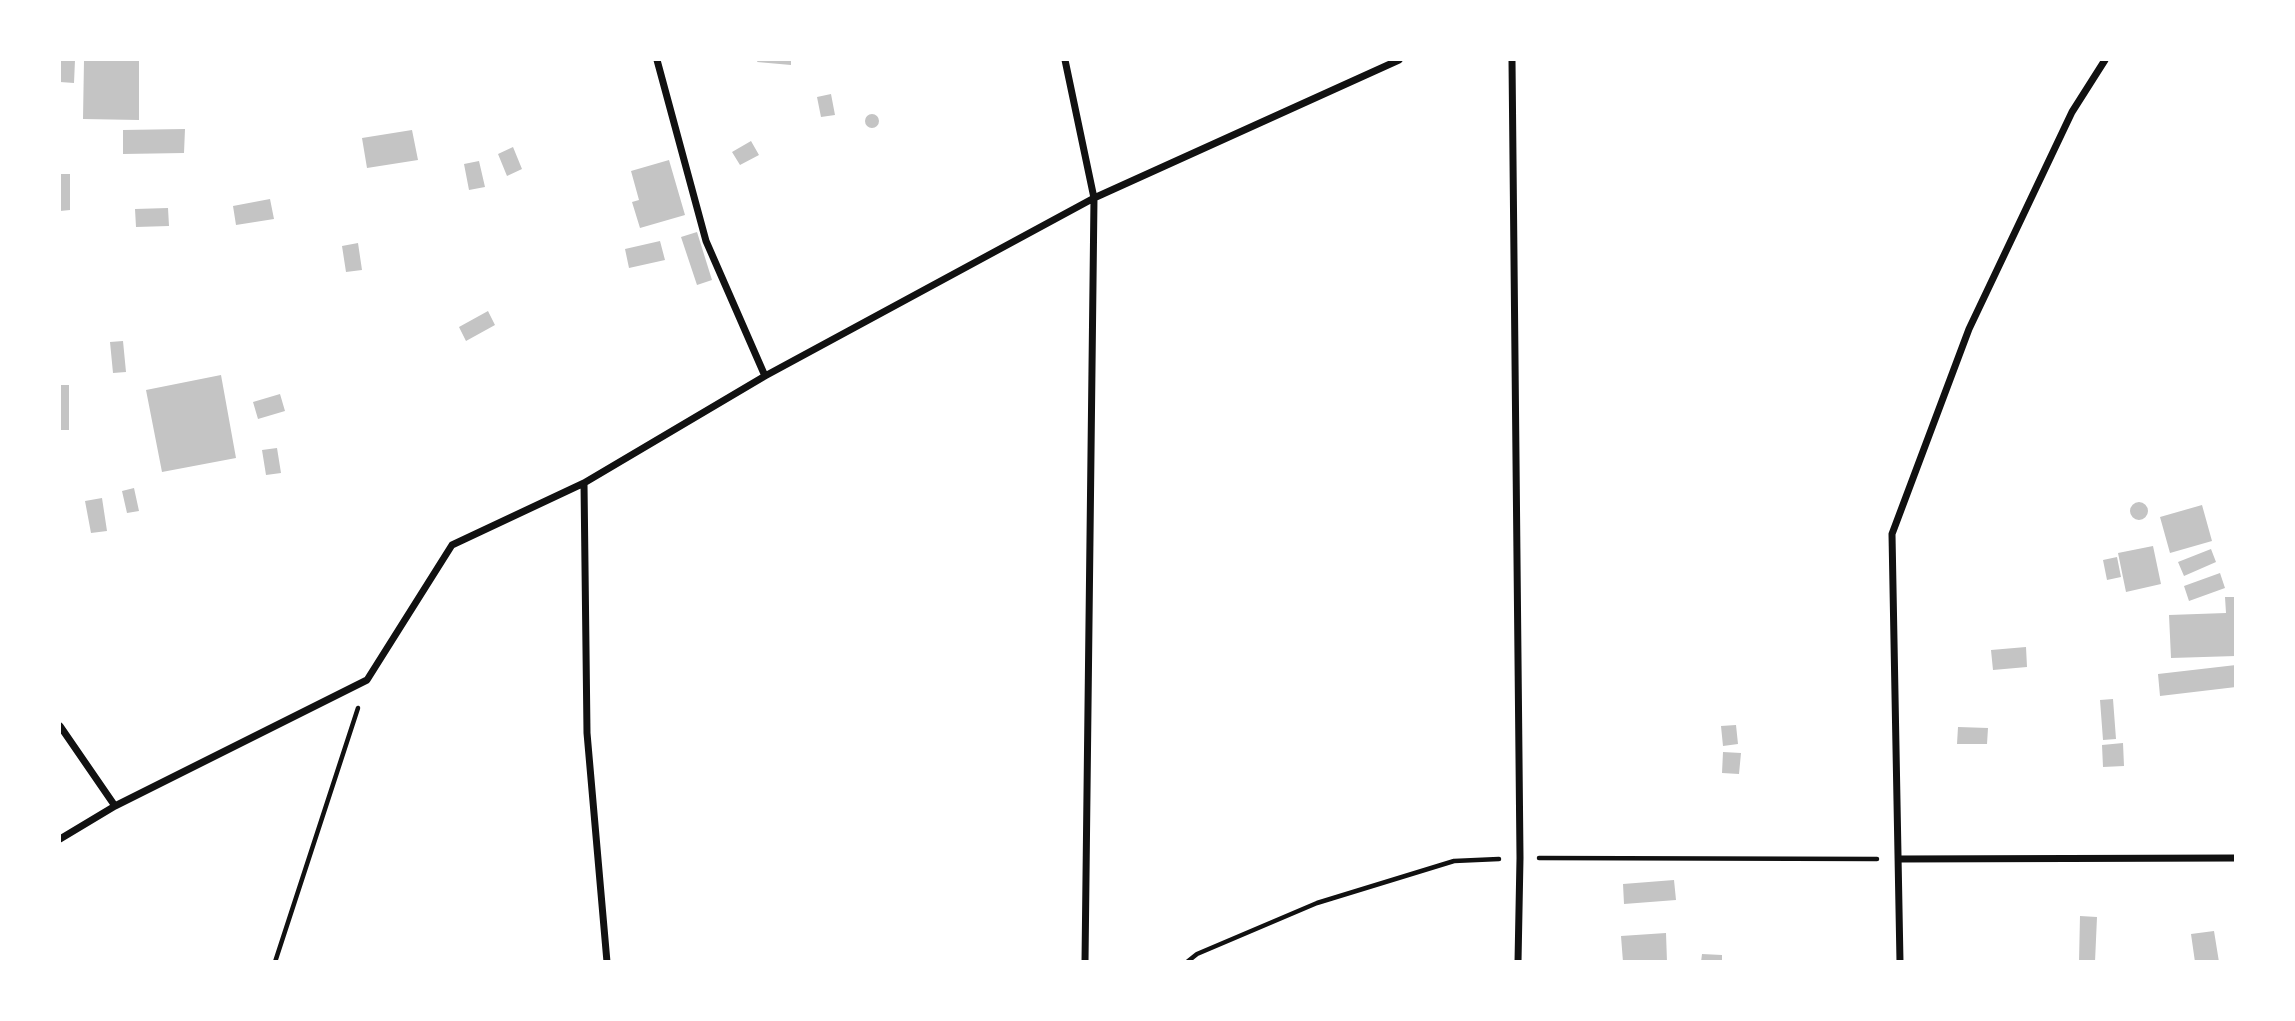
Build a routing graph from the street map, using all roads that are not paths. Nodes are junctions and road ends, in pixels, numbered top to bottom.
1 (657, 60) edge
2 (1065, 60) edge
3 (1399, 60) edge
4 (1512, 60) edge
5 (2105, 60) edge
6 (1094, 198) junction
7 (765, 376) junction
8 (584, 483) junction
9 (60, 726) edge
10 (115, 806) junction
11 (60, 839) edge
12 (2235, 858) edge
13 (1899, 859) junction
14 (607, 961) edge
15 (1085, 961) edge
16 (1518, 961) edge
17 (1900, 961) edge

1 - 7 street
2 - 6 street
3 - 6 street
4 - 16 street
5 - 13 street
6 - 7 street
6 - 15 street
7 - 8 street
8 - 10 street
8 - 14 street
9 - 10 street
10 - 11 street
12 - 13 street
13 - 17 street

